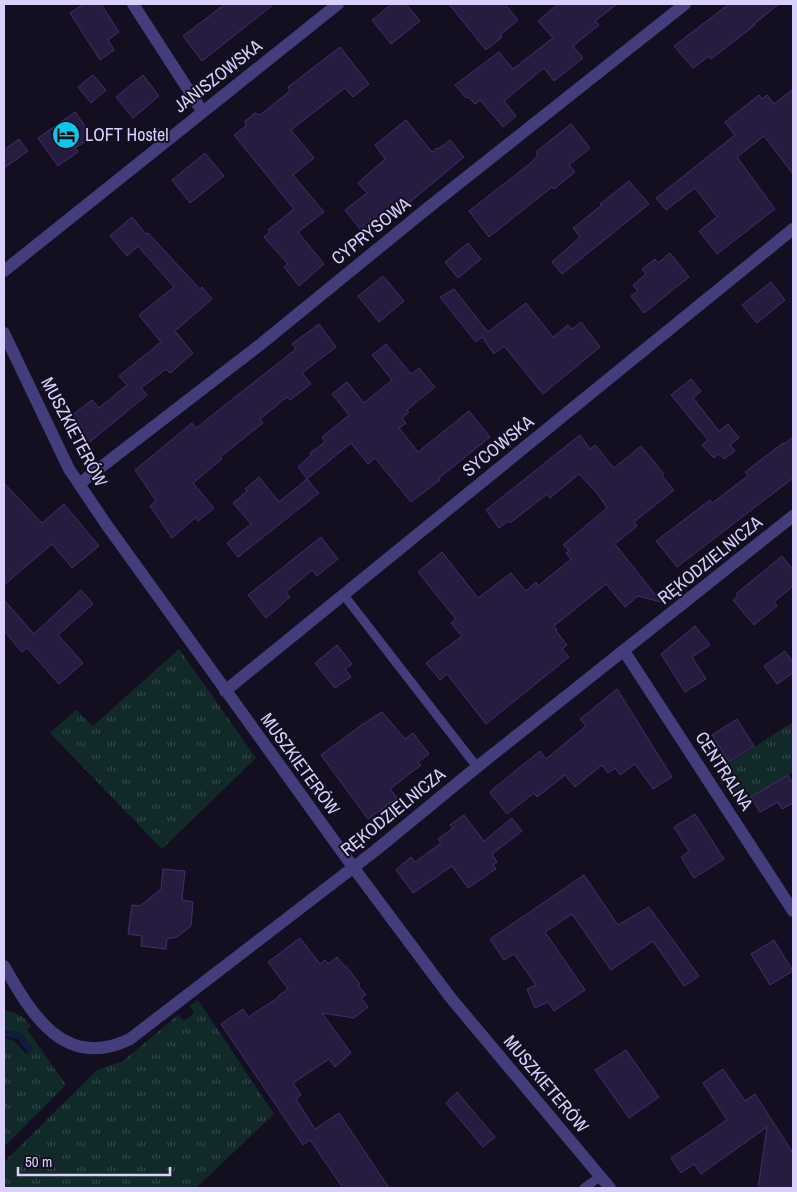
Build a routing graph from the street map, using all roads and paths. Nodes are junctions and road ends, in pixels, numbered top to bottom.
1 (133, 4) edge
2 (338, 4) edge
3 (685, 4) edge
4 (202, 111) junction
5 (793, 229) edge
6 (4, 271) edge
7 (4, 333) edge
8 (79, 484) junction
9 (793, 516) edge
10 (343, 594) junction
11 (624, 651) junction
12 (225, 690) junction
13 (477, 767) junction
14 (352, 867) junction
15 (793, 911) edge
16 (4, 966) edge
17 (8, 984) edge
18 (601, 1176) junction
19 (584, 1188) edge
20 (610, 1188) edge

1 - 4 street
2 - 4 street, JANISZOWSKA
3 - 8 street, CYPRYSOWA
4 - 6 street, JANISZOWSKA
5 - 10 street, SYCOWSKA
7 - 8 street, MUSZKIETERÓW
8 - 12 street, MUSZKIETERÓW
9 - 11 street, RĘKODZIELNICZA
10 - 12 street, SYCOWSKA
10 - 13 lane
11 - 13 street, RĘKODZIELNICZA
11 - 15 street, CENTRALNA
12 - 14 street, MUSZKIETERÓW
13 - 14 street, RĘKODZIELNICZA
14 - 17 street, RĘKODZIELNICZA
14 - 18 street, MUSZKIETERÓW
16 - 17 street, RĘKODZIELNICZA
18 - 19 lane
18 - 20 street, MUSZKIETERÓW

